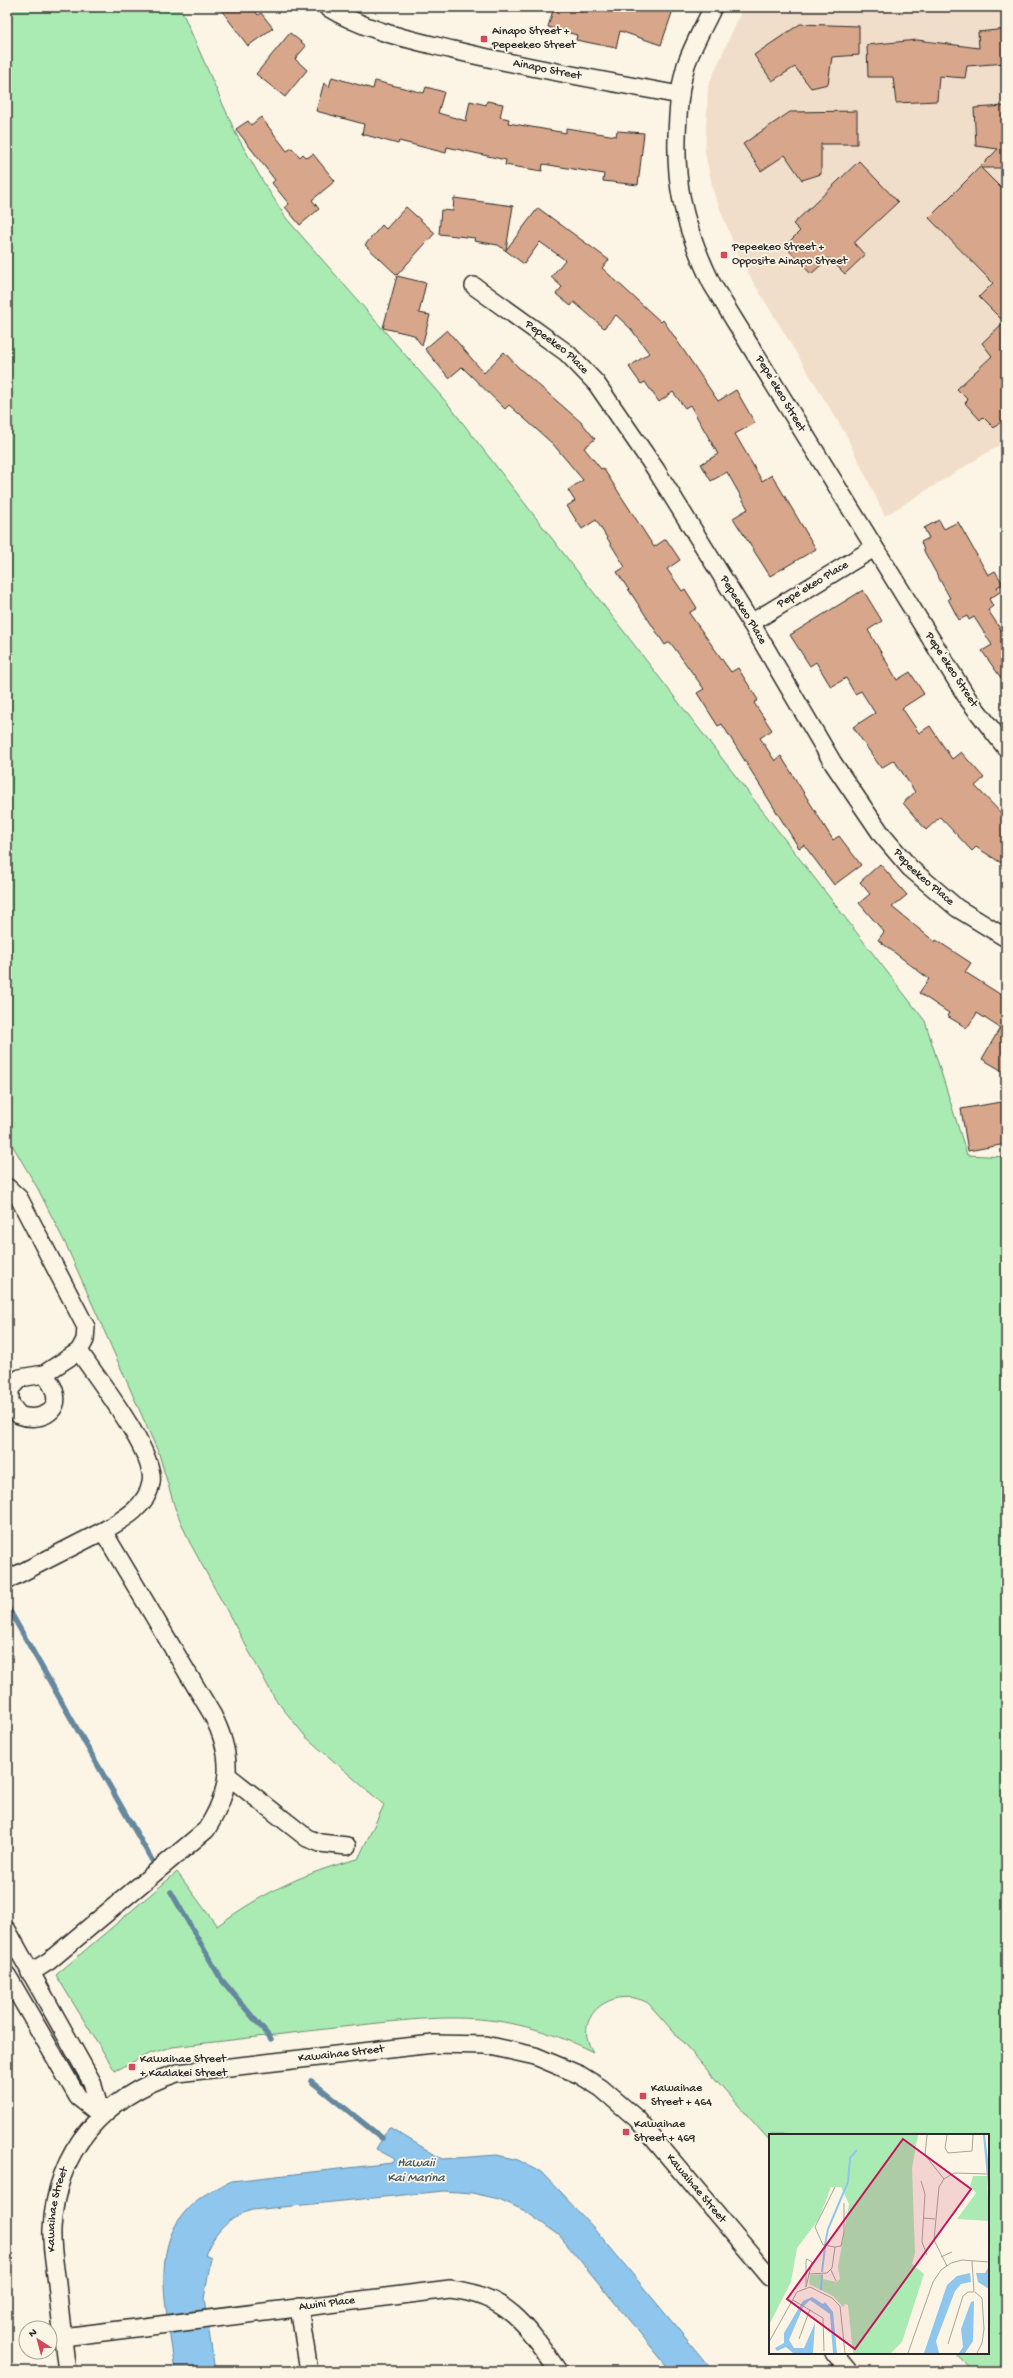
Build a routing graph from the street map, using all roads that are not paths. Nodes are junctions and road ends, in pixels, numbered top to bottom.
1 (327, 7) edge
2 (713, 7) edge
3 (680, 95) junction
4 (474, 286) dead end
5 (874, 548) junction
6 (751, 623) junction
7 (1006, 748) edge
8 (1006, 938) edge
9 (7, 1187) edge
10 (78, 1351) junction
11 (44, 1374) junction
12 (103, 1530) junction
13 (7, 1580) edge
14 (227, 1775) junction
15 (347, 1846) dead end
16 (7, 1930) edge
17 (30, 1973) junction
18 (7, 1974) edge
19 (101, 2115) junction
20 (769, 2276) edge
21 (299, 2307) junction
22 (63, 2337) junction
23 (835, 2354) edge
24 (67, 2371) edge
25 (309, 2371) edge
26 (558, 2371) edge
27 (849, 2371) edge

1 - 3 street, Ainapo Street
2 - 3 street, Pepeʻekeo Street
3 - 5 street, Pepeʻekeo Street
4 - 6 street, Pepeekeo Place
5 - 6 street, Pepeʻekeo Place
5 - 7 street, Pepeʻekeo Street
6 - 8 street, Pepeekeo Place
9 - 10 street
10 - 11 street
10 - 12 street
11 - 11 street
12 - 13 street
12 - 14 street
14 - 15 street
14 - 17 street
16 - 17 street
17 - 19 street
18 - 19 street
19 - 20 street, Kawaihae Street
19 - 22 street, Kawaihae Street
21 - 22 street, Awini Place
21 - 25 street
21 - 26 street, Awini Place
22 - 24 street, Kawaihae Street
23 - 27 street

